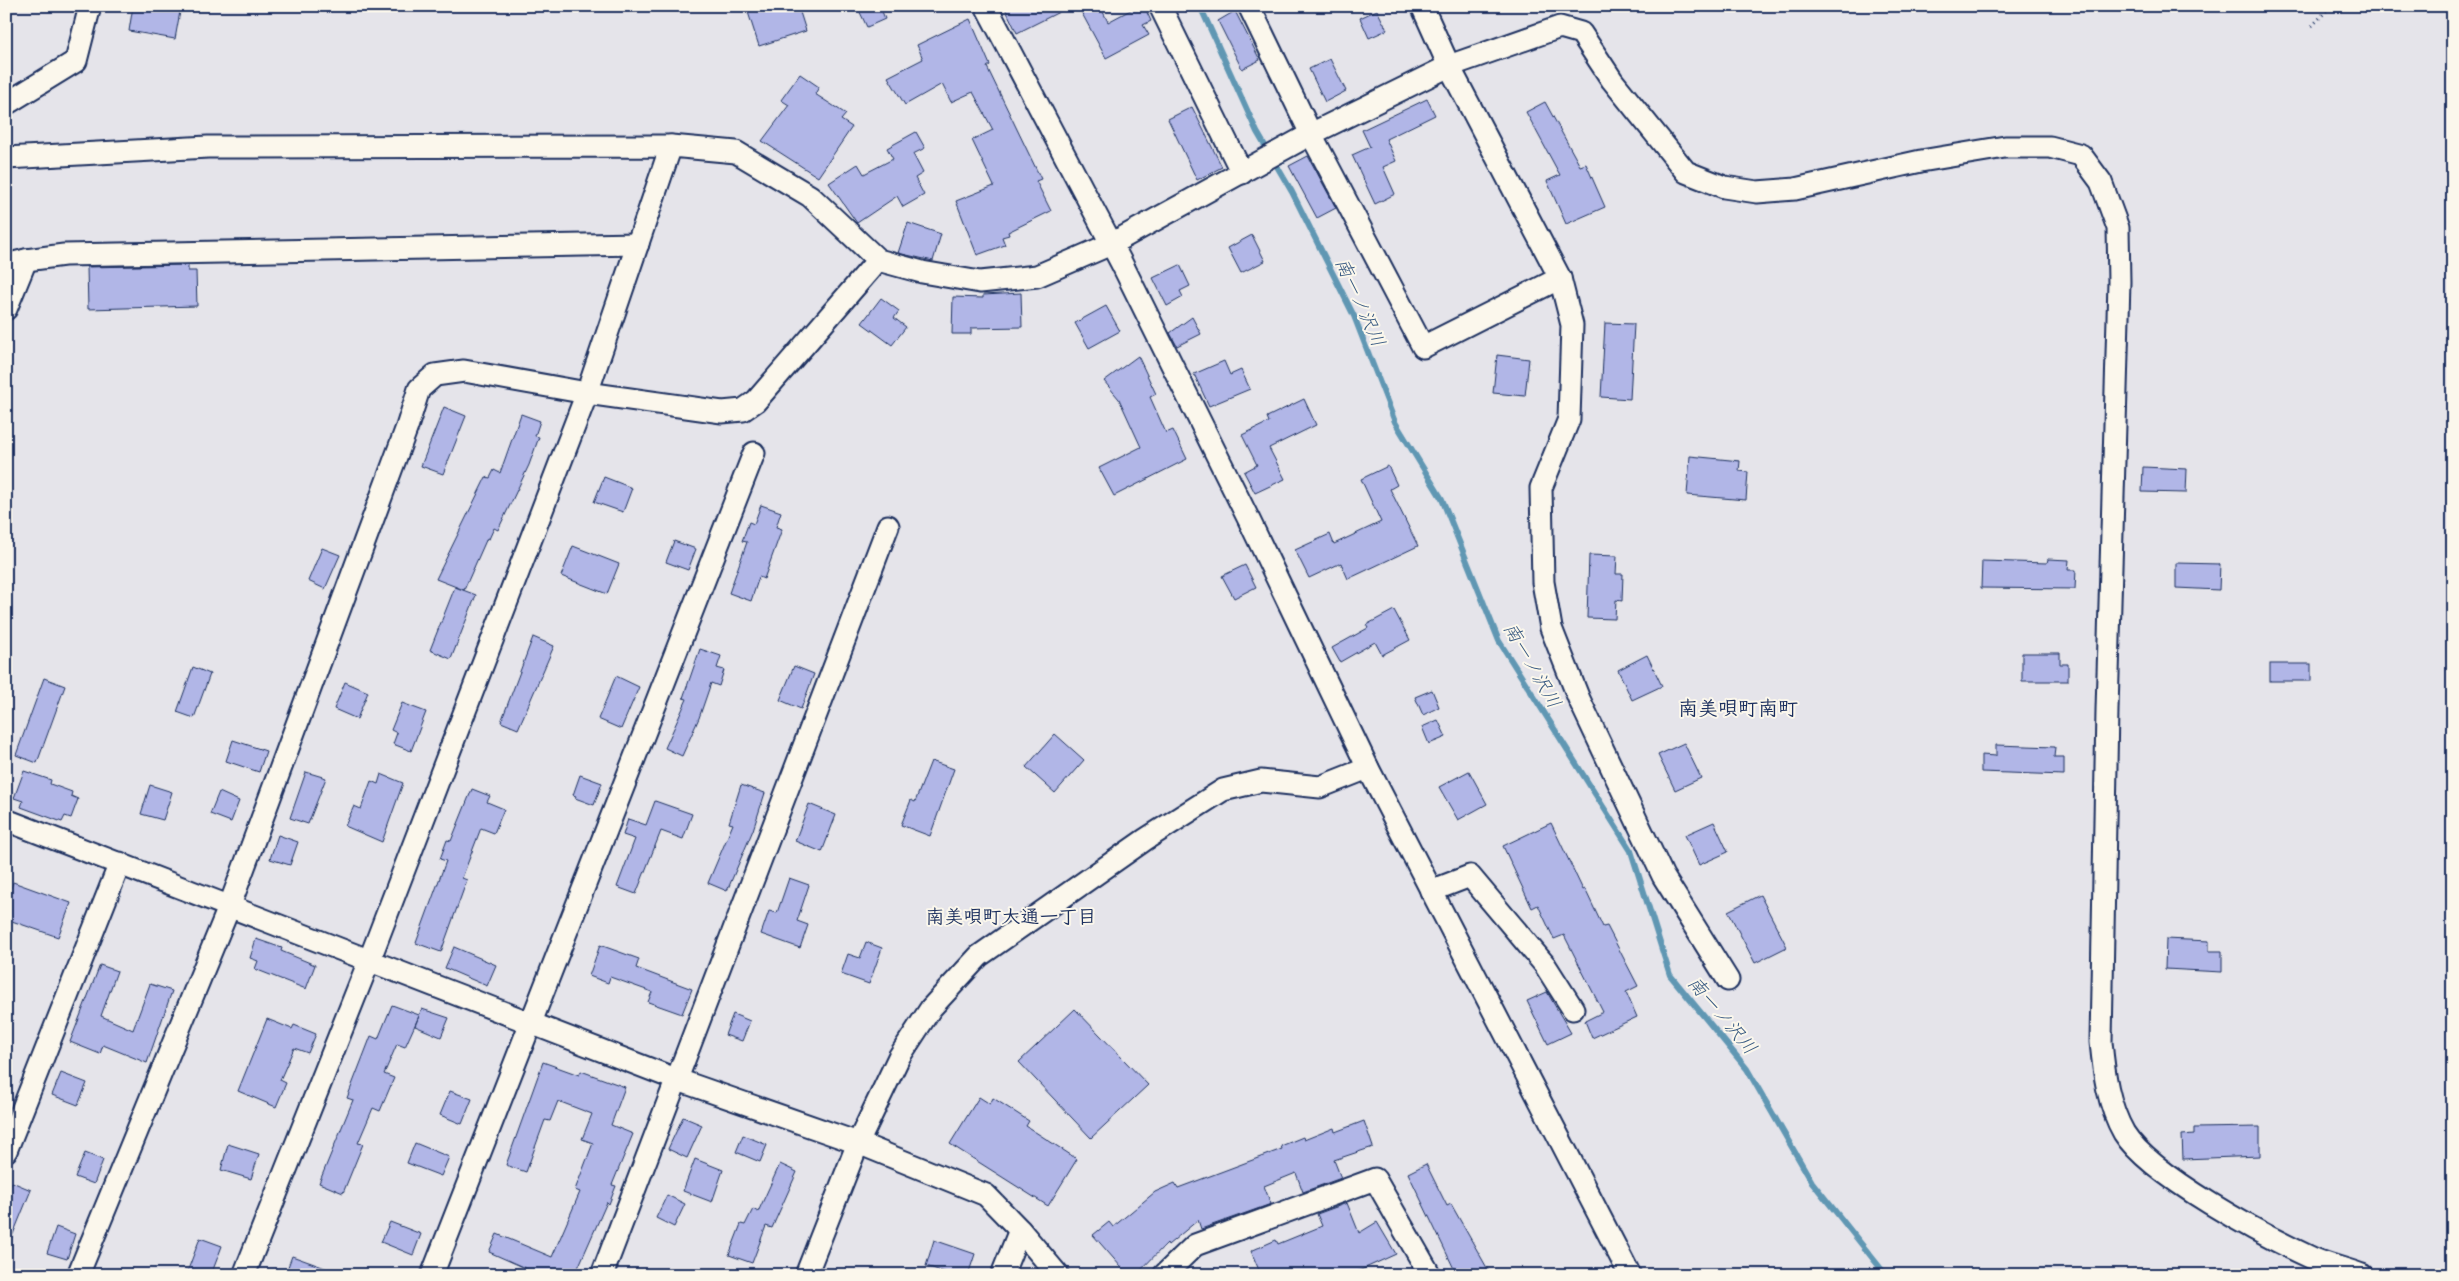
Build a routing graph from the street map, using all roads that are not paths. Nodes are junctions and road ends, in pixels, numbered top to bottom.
1 (90, 6) edge
2 (986, 6) edge
3 (1160, 6) edge
4 (1249, 6) edge
5 (1422, 6) edge
6 (1449, 66) junction
7 (6, 104) edge
8 (1311, 134) junction
9 (671, 146) junction
10 (6, 158) edge
11 (1248, 169) junction
12 (638, 244) junction
13 (1111, 244) junction
14 (878, 260) junction
15 (16, 262) edge
16 (1560, 278) junction
17 (6, 309) edge
18 (587, 393) junction
19 (754, 452) dead end
20 (888, 526) dead end
21 (1368, 768) junction
22 (6, 820) edge
23 (120, 863) junction
24 (1431, 890) junction
25 (230, 905) junction
26 (369, 961) junction
27 (1728, 980) dead end
28 (1573, 1009) dead end
29 (530, 1023) junction
30 (678, 1080) junction
31 (858, 1143) junction
32 (6, 1150) edge
33 (1020, 1230) junction
34 (78, 1275) edge
35 (244, 1275) edge
36 (432, 1275) edge
37 (602, 1275) edge
38 (806, 1275) edge
39 (1002, 1275) edge
40 (1058, 1275) edge
41 (1164, 1275) edge
42 (1430, 1275) edge
43 (1630, 1275) edge
44 (2362, 1275) edge

1 - 7 street
2 - 13 street
3 - 11 street
4 - 8 street
5 - 6 street
6 - 8 street
6 - 16 street
6 - 44 street
8 - 11 street
8 - 16 street
9 - 10 street
9 - 12 street
9 - 14 street
11 - 13 street
12 - 15 street
12 - 18 street
13 - 14 street
13 - 21 street
14 - 18 street
15 - 17 street
16 - 27 street
18 - 25 street
18 - 26 street
19 - 29 street
20 - 30 street
21 - 24 street
21 - 31 street
22 - 23 street
23 - 25 street
23 - 32 street
24 - 28 street
24 - 43 street
25 - 26 street
25 - 34 street
26 - 29 street
26 - 35 street
29 - 30 street
29 - 36 street
30 - 31 street
30 - 37 street
31 - 33 street
31 - 38 street
33 - 39 street
33 - 40 street
41 - 42 street

